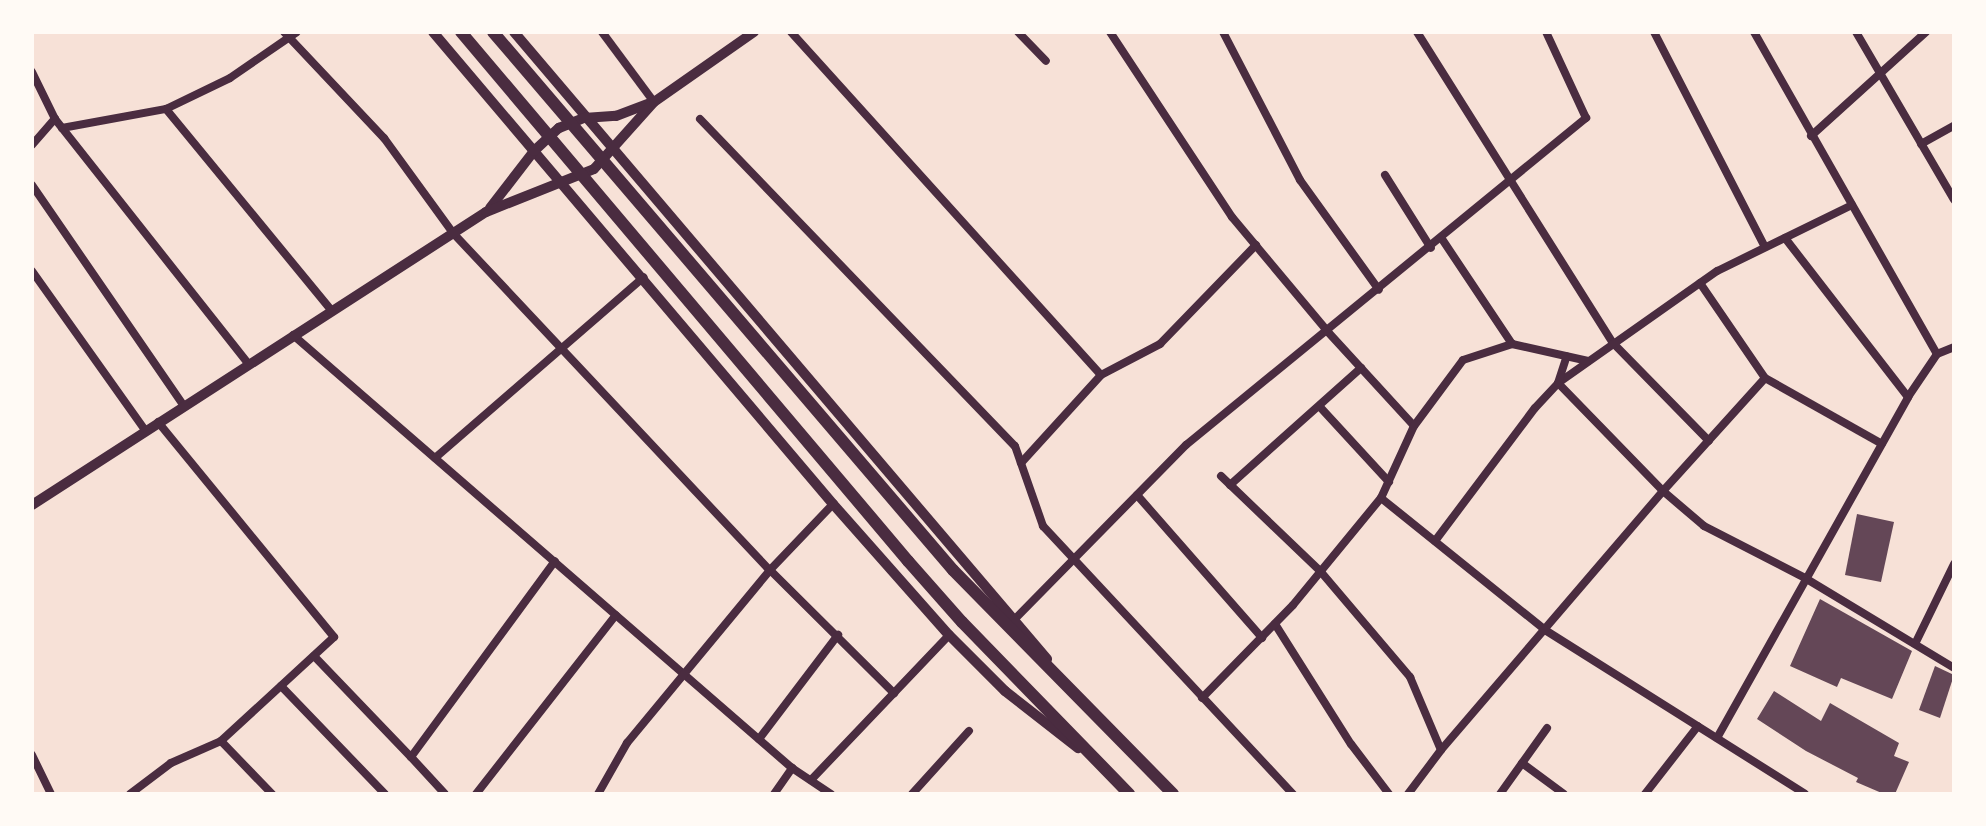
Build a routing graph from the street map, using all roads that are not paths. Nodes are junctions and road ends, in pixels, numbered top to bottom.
1 (297, 32) edge
2 (433, 32) edge
3 (461, 32) edge
4 (493, 32) edge
5 (514, 32) edge
6 (602, 32) edge
7 (752, 32) edge
8 (791, 32) edge
9 (1018, 32) edge
10 (1110, 32) edge
11 (1223, 32) edge
12 (1417, 32) edge
13 (1546, 32) edge
14 (1654, 32) edge
15 (1754, 32) edge
16 (1856, 32) edge
17 (1926, 32) edge
18 (286, 35) edge
19 (1046, 61) dead end
20 (32, 72) edge
21 (1880, 74) junction
22 (654, 102) junction
23 (166, 109) junction
24 (584, 118) junction
25 (55, 119) junction
26 (700, 119) dead end
27 (1954, 126) edge
28 (62, 128) junction
29 (1811, 136) junction
30 (1921, 144) junction
31 (32, 145) edge
32 (534, 151) junction
33 (613, 151) junction
34 (1385, 175) dead end
35 (1512, 181) junction
36 (563, 183) junction
37 (32, 185) edge
38 (1954, 200) edge
39 (1852, 205) junction
40 (486, 212) junction
41 (453, 233) junction
42 (1785, 238) junction
43 (1442, 239) junction
44 (1256, 245) junction
45 (1765, 247) junction
46 (1431, 248) junction
47 (32, 271) edge
48 (644, 277) junction
49 (1700, 283) junction
50 (1379, 290) junction
51 (331, 310) junction
52 (1328, 332) junction
53 (293, 335) junction
54 (1613, 343) junction
55 (1512, 344) junction
56 (563, 346) junction
57 (1954, 347) edge
58 (1937, 354) junction
59 (1567, 356) junction
60 (1588, 361) junction
61 (248, 363) junction
62 (1361, 368) junction
63 (1101, 375) junction
64 (1765, 378) junction
65 (1558, 383) junction
66 (1908, 397) junction
67 (183, 405) junction
68 (1320, 407) junction
69 (158, 422) junction
70 (1414, 426) junction
71 (145, 430) junction
72 (1709, 441) junction
73 (1882, 444) junction
74 (435, 458) junction
75 (1021, 463) junction
76 (1221, 476) dead end
77 (1389, 482) junction
78 (1230, 485) junction
79 (1663, 491) junction
80 (1137, 495) junction
81 (1381, 498) junction
82 (833, 504) junction
83 (32, 505) edge
84 (1435, 541) junction
85 (1074, 560) junction
86 (555, 561) junction
87 (1954, 564) edge
88 (770, 570) junction
89 (1321, 572) junction
90 (1805, 578) junction
91 (616, 615) junction
92 (1011, 623) junction
93 (1275, 624) junction
94 (1545, 630) junction
95 (838, 635) junction
96 (949, 635) junction
97 (1262, 638) junction
98 (1915, 644) junction
99 (314, 656) junction
100 (1954, 668) edge
101 (686, 675) junction
102 (281, 686) junction
103 (894, 693) junction
104 (1202, 698) junction
105 (1698, 726) junction
106 (1547, 728) dead end
107 (969, 731) dead end
108 (1717, 738) junction
109 (759, 739) junction
110 (221, 741) junction
111 (1441, 750) junction
112 (32, 755) edge
113 (411, 757) junction
114 (1522, 763) junction
115 (1100, 765) junction
116 (792, 768) junction
117 (811, 780) junction
118 (51, 794) edge
119 (130, 794) edge
120 (272, 794) edge
121 (385, 794) edge
122 (445, 794) edge
123 (476, 794) edge
124 (598, 794) edge
125 (774, 794) edge
126 (831, 794) edge
127 (912, 794) edge
128 (1129, 794) edge
129 (1173, 794) edge
130 (1293, 794) edge
131 (1389, 794) edge
132 (1408, 794) edge
133 (1500, 794) edge
134 (1564, 794) edge
135 (1645, 794) edge
136 (1805, 794) edge

1 - 18 street
2 - 32 street
3 - 115 highway
4 - 92 highway
5 - 24 street
6 - 22 street
7 - 22 street
8 - 63 street
9 - 19 street
10 - 44 street
11 - 50 street
12 - 35 street
13 - 35 street
14 - 45 street
15 - 29 street
16 - 21 street
17 - 21 street
18 - 23 street
18 - 41 street
20 - 25 street
21 - 29 street
21 - 30 street
22 - 24 street
22 - 33 street
23 - 28 street
23 - 51 street
24 - 32 street
24 - 33 street
25 - 28 street
25 - 31 street
26 - 75 street
27 - 30 street
28 - 61 street
29 - 39 street
30 - 38 street
32 - 36 street
32 - 40 street
33 - 36 street
33 - 92 street
34 - 46 street
35 - 43 street
35 - 54 street
36 - 40 street
36 - 48 street
37 - 67 street
39 - 42 street
39 - 58 street
40 - 41 street
41 - 51 street
41 - 56 street
42 - 45 street
42 - 66 street
43 - 46 street
43 - 55 street
44 - 52 street
44 - 63 street
45 - 49 street
46 - 50 street
47 - 71 street
48 - 56 street
48 - 82 street
49 - 54 street
49 - 64 street
50 - 52 street
51 - 53 street
52 - 62 street
52 - 80 street
53 - 61 street
53 - 74 street
54 - 60 street
54 - 72 street
55 - 59 street
55 - 70 street
56 - 74 street
56 - 88 street
57 - 58 street
58 - 66 street
59 - 60 street
59 - 65 street
60 - 65 street
61 - 67 street
62 - 68 street
62 - 70 street
63 - 75 street
64 - 72 street
64 - 73 street
65 - 79 street
65 - 84 street
66 - 73 street
67 - 69 street
68 - 77 street
68 - 78 street
69 - 71 street
69 - 99 street
70 - 77 street
71 - 83 street
72 - 79 street
73 - 90 street
74 - 86 street
75 - 85 street
76 - 78 street
77 - 81 street
78 - 89 street
79 - 90 street
79 - 94 street
80 - 85 street
80 - 97 street
81 - 84 street
81 - 89 street
82 - 88 street
82 - 96 street
84 - 94 street
85 - 92 street
85 - 104 street
86 - 91 street
86 - 113 street
87 - 98 street
88 - 95 street
88 - 101 street
89 - 93 street
89 - 111 street
90 - 98 street
90 - 108 street
91 - 101 street
91 - 123 street
92 - 129 highway
93 - 97 street
93 - 131 street
94 - 105 street
94 - 111 street
95 - 103 street
95 - 109 street
96 - 103 street
96 - 115 street
97 - 104 street
98 - 100 street
99 - 102 street
99 - 113 street
101 - 109 street
101 - 124 street
102 - 110 street
102 - 121 street
103 - 117 street
104 - 130 street
105 - 108 street
105 - 135 street
106 - 114 street
107 - 127 street
108 - 136 street
109 - 116 street
110 - 119 street
110 - 120 street
111 - 132 street
112 - 118 street
113 - 122 street
114 - 133 street
114 - 134 street
115 - 128 highway
116 - 117 street
116 - 125 street
117 - 126 street

